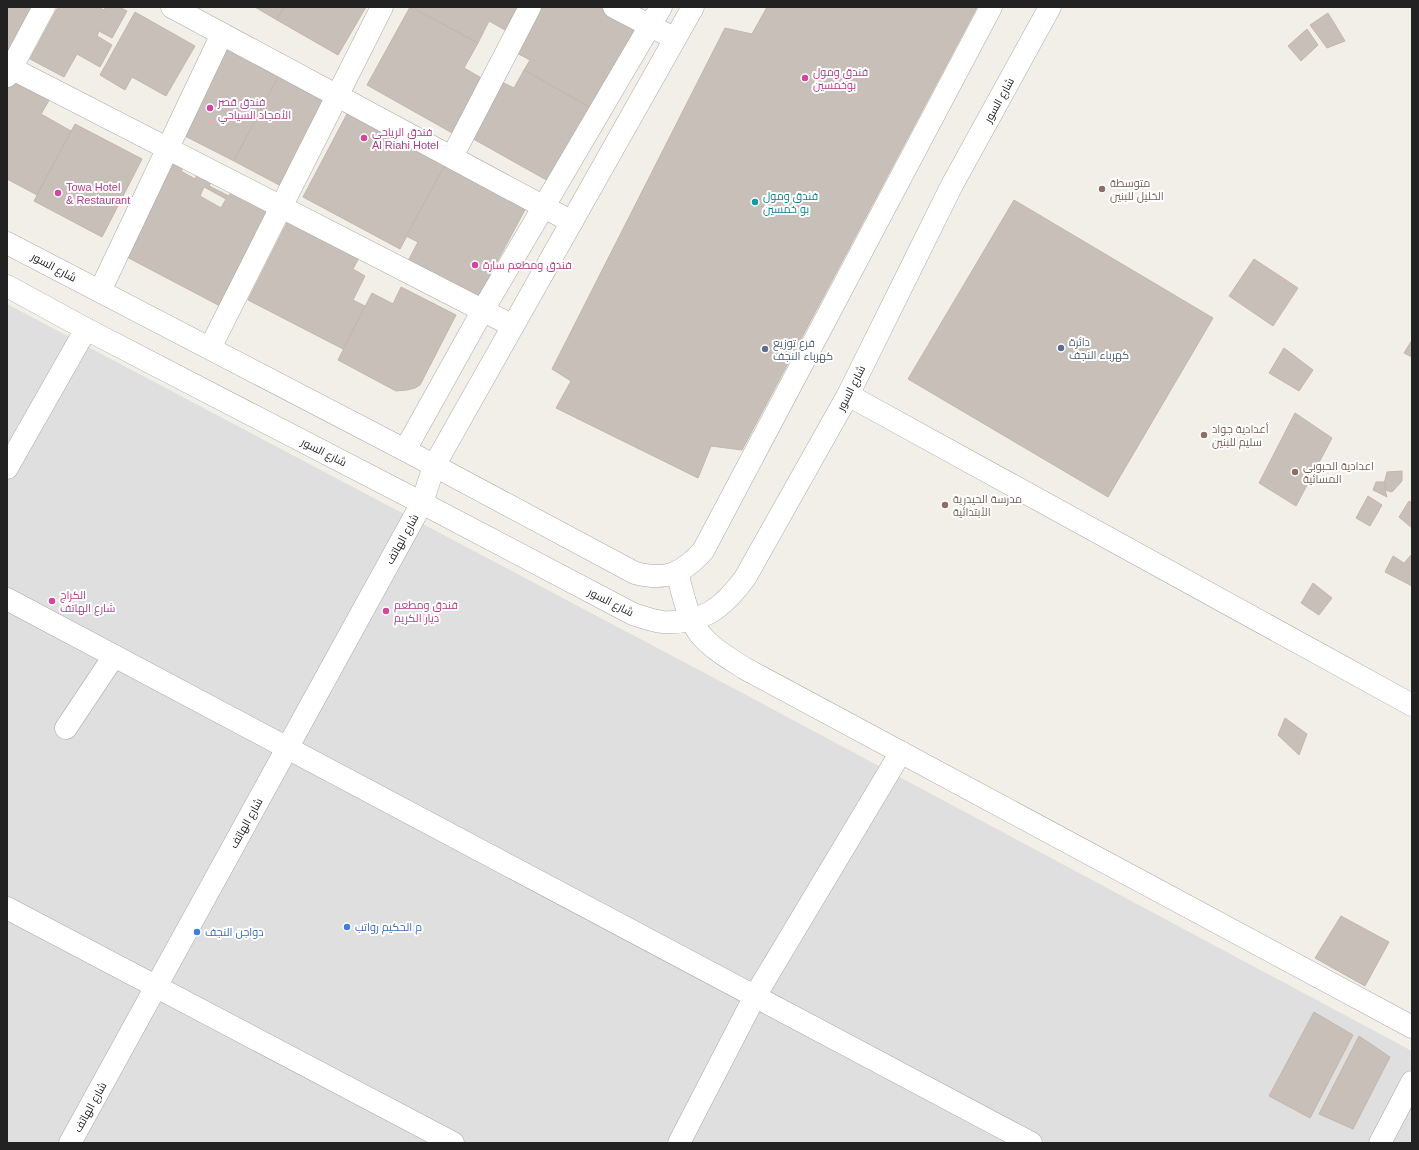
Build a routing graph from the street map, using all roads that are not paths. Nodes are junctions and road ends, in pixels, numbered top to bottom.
1 (44, 7) edge
2 (382, 7) edge
3 (530, 7) edge
4 (614, 7) edge
5 (661, 7) edge
6 (693, 7) edge
7 (991, 7) edge
8 (1050, 7) edge
9 (180, 9) edge
10 (651, 26) junction
11 (222, 34) junction
12 (676, 39) junction
13 (8, 70) edge
14 (338, 96) junction
15 (168, 148) junction
16 (452, 157) junction
17 (544, 206) junction
18 (282, 207) junction
19 (572, 222) junction
20 (7, 243) edge
21 (7, 286) edge
22 (100, 291) junction
23 (483, 310) junction
24 (513, 326) junction
25 (86, 329) junction
26 (210, 348) junction
27 (848, 395) junction
28 (405, 450) junction
29 (434, 466) junction
30 (7, 468) edge
31 (422, 503) junction
32 (677, 573) junction
33 (7, 600) edge
34 (692, 620) junction
35 (114, 656) junction
36 (1412, 705) edge
37 (66, 728) dead end
38 (287, 748) junction
39 (901, 752) junction
40 (7, 908) edge
41 (156, 986) junction
42 (754, 996) junction
43 (1412, 1027) edge
44 (1412, 1082) edge
45 (70, 1143) edge
46 (453, 1143) edge
47 (679, 1143) edge
48 (1031, 1143) edge
49 (1380, 1143) edge

1 - 13 street
2 - 14 street
3 - 16 street
4 - 10 street
5 - 10 street
6 - 12 street, شارع الهاتف
7 - 32 street
8 - 27 street, شارع السور
9 - 11 street
10 - 12 street
10 - 17 street
11 - 14 street
11 - 15 street
12 - 19 street, شارع الهاتف
13 - 15 street
14 - 16 street
14 - 18 street
15 - 18 street
15 - 22 street
16 - 17 street
17 - 19 street
17 - 23 street
18 - 23 street
18 - 26 street
19 - 24 street, شارع الهاتف
20 - 22 street, شارع السور
21 - 25 street, شارع السور
22 - 26 street, شارع السور
23 - 24 street
23 - 28 street
24 - 29 street, شارع الهاتف
25 - 30 street
25 - 31 street, شارع السور
26 - 28 street, شارع السور
27 - 34 street, شارع السور
27 - 36 street
28 - 29 street, شارع السور
29 - 31 street, شارع الهاتف
29 - 32 street, شارع السور
31 - 34 street, شارع السور
31 - 38 street, شارع الهاتف
32 - 34 street
33 - 35 street
34 - 39 street
35 - 37 street
35 - 38 street
38 - 41 street, شارع الهاتف
38 - 42 street
39 - 42 street
39 - 43 street
40 - 41 street
41 - 45 street, شارع الهاتف
41 - 46 street
42 - 47 street
42 - 48 street
44 - 49 street

